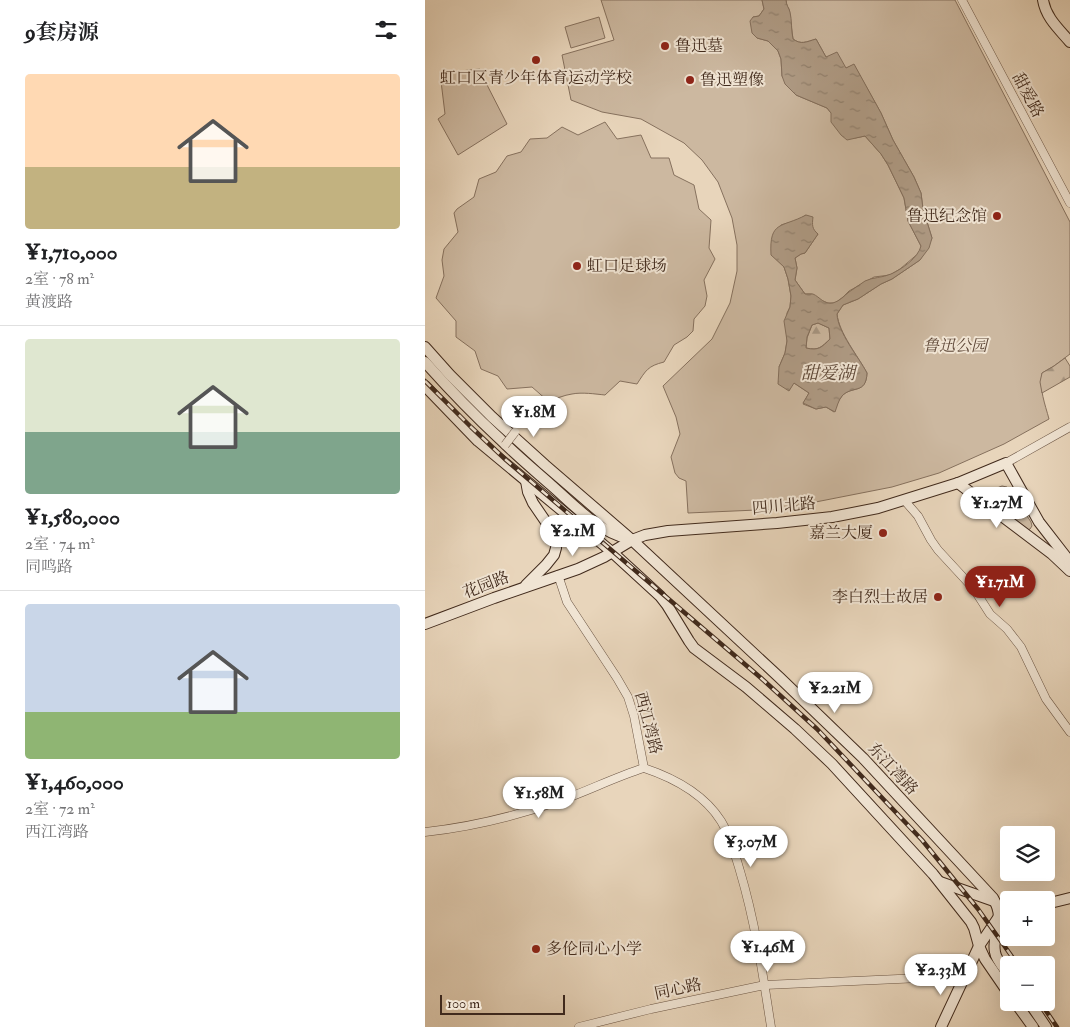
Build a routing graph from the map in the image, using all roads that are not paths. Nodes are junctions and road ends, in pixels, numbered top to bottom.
1 (962, 0) edge
2 (1043, 0) edge
3 (1070, 42) edge
4 (1070, 203) edge
5 (425, 347) edge
6 (425, 362) edge
7 (425, 386) edge
8 (1070, 427) edge
9 (515, 432) dead end
10 (505, 445) dead end
11 (1006, 463) junction
12 (526, 481) junction
13 (959, 483) junction
14 (905, 501) junction
15 (1039, 522) junction
16 (1028, 537) junction
17 (632, 540) junction
18 (612, 552) junction
19 (1070, 562) edge
20 (1070, 571) edge
21 (558, 576) junction
22 (524, 587) junction
23 (425, 624) edge
24 (1070, 732) edge
25 (644, 768) junction
26 (425, 832) edge
27 (940, 882) junction
28 (1070, 898) edge
29 (995, 902) junction
30 (1055, 902) edge
31 (1000, 909) edge
32 (1000, 919) edge
33 (1000, 926) edge
34 (979, 946) junction
35 (1000, 963) edge
36 (1000, 964) edge
37 (965, 976) junction
38 (1000, 982) edge
39 (765, 985) junction
40 (1021, 1011) edge
41 (1035, 1011) edge
42 (579, 1027) edge
43 (771, 1027) edge
44 (941, 1027) edge
45 (1033, 1027) edge
46 (1046, 1027) edge

1 - 4 street, 甜爱路
2 - 3 main road
5 - 17 main road, 东江湾路
6 - 17 main road, 东江湾路
7 - 12 main road
8 - 11 street
9 - 10 street, bridge
11 - 13 main road, 四川北路
11 - 15 main road
12 - 18 main road
12 - 22 main road
13 - 14 main road, 四川北路
13 - 16 main road
14 - 17 main road, 四川北路
14 - 24 street
15 - 16 main road
15 - 19 main road
16 - 20 main road
17 - 18 main road, 四川北路
17 - 29 main road, 东江湾路
18 - 21 main road, 花园路
18 - 27 main road
21 - 22 main road, 花园路
21 - 25 street, 西江湾路
22 - 23 main road, 花园路
25 - 26 street
25 - 39 street, 西江湾路
27 - 29 main road
27 - 34 main road
28 - 30 main road
29 - 31 main road, 东江湾路
32 - 34 main road
33 - 35 main road
34 - 36 main road
34 - 37 main road
34 - 38 main road
37 - 39 street, 同心路
37 - 44 main road
39 - 42 street, 同心路
39 - 43 street, 西江湾路
40 - 45 main road
41 - 46 main road

